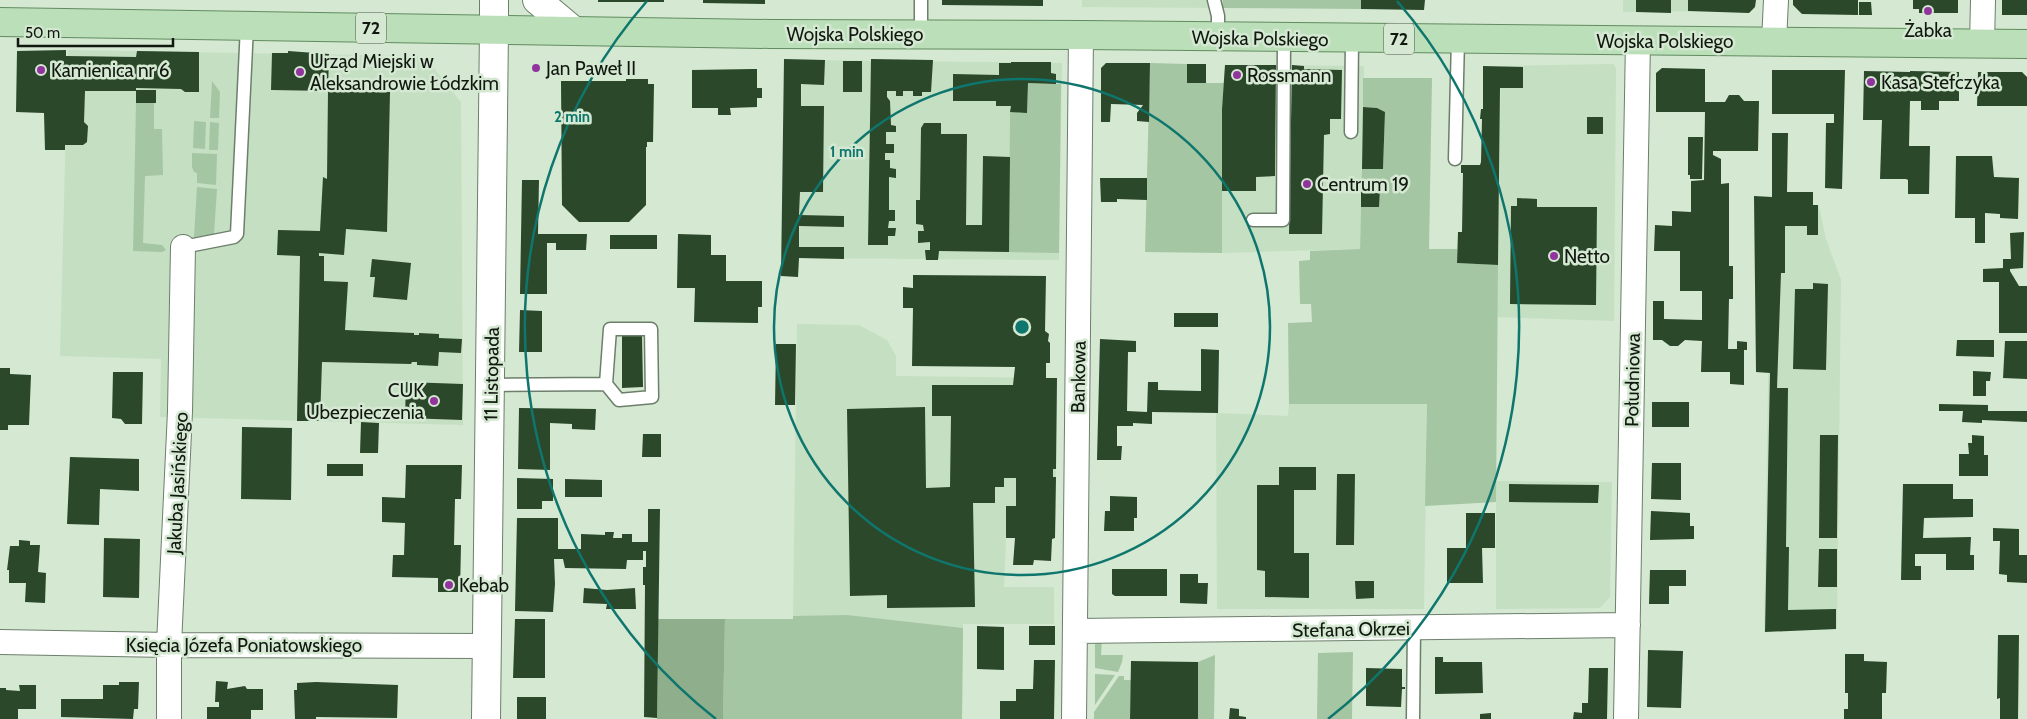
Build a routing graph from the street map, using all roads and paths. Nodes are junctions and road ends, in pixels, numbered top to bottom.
1 (494, 0) edge
2 (537, 0) edge
3 (921, 0) edge
4 (1214, 0) edge
5 (1776, 0) edge
6 (1983, 0) edge
7 (0, 22) edge
8 (247, 26) junction
9 (494, 29) junction
10 (574, 31) junction
11 (920, 34) junction
12 (1081, 35) junction
13 (1218, 37) junction
14 (1284, 38) junction
15 (1352, 39) junction
16 (1458, 39) junction
17 (1638, 40) junction
18 (1774, 42) junction
19 (1982, 44) junction
20 (2027, 44) edge
21 (1351, 132) dead end
22 (1455, 159) dead end
23 (1254, 220) dead end
24 (183, 247) joint
25 (606, 384) junction
26 (491, 385) junction
27 (1628, 625) junction
28 (1414, 628) junction
29 (1075, 631) junction
30 (0, 642) edge
31 (169, 645) junction
32 (488, 646) junction
33 (169, 719) edge
34 (486, 719) edge
35 (1074, 719) edge
36 (1413, 719) edge
37 (1626, 719) edge

1 - 9 street, 11 Listopada
2 - 10 street
3 - 11 lane
4 - 13 lane
5 - 18 street
6 - 19 street
7 - 8 main road, 72
8 - 9 main road, 72
8 - 24 lane
9 - 10 main road, Wojska Polskiego / 72
9 - 26 street, 11 Listopada
10 - 11 main road, Wojska Polskiego / 72
11 - 12 main road, Wojska Polskiego / 72
12 - 13 main road, Wojska Polskiego / 72
12 - 29 street, Bankowa
13 - 14 main road, Wojska Polskiego / 72
14 - 15 main road, Wojska Polskiego / 72
14 - 23 lane
15 - 16 main road, Wojska Polskiego / 72
15 - 21 lane
16 - 17 main road, Wojska Polskiego / 72
16 - 22 lane
17 - 18 main road, Wojska Polskiego / 72
17 - 27 street, Południowa
18 - 19 main road, Wojska Polskiego / 72
19 - 20 main road, Wojska Polskiego / 72
24 - 31 street, Jakuba Jasińskiego
25 - 25 lane
25 - 26 lane
26 - 32 street, 11 Listopada
27 - 28 street, Stefana Okrzei
27 - 37 street, Południowa
28 - 29 street, Stefana Okrzei
28 - 36 lane
29 - 35 street, Bankowa
30 - 31 street, Księcia Józefa Poniatowskiego
31 - 32 street, Księcia Józefa Poniatowskiego
31 - 33 street, Jakuba Jasińskiego
32 - 34 street, 11 Listopada

